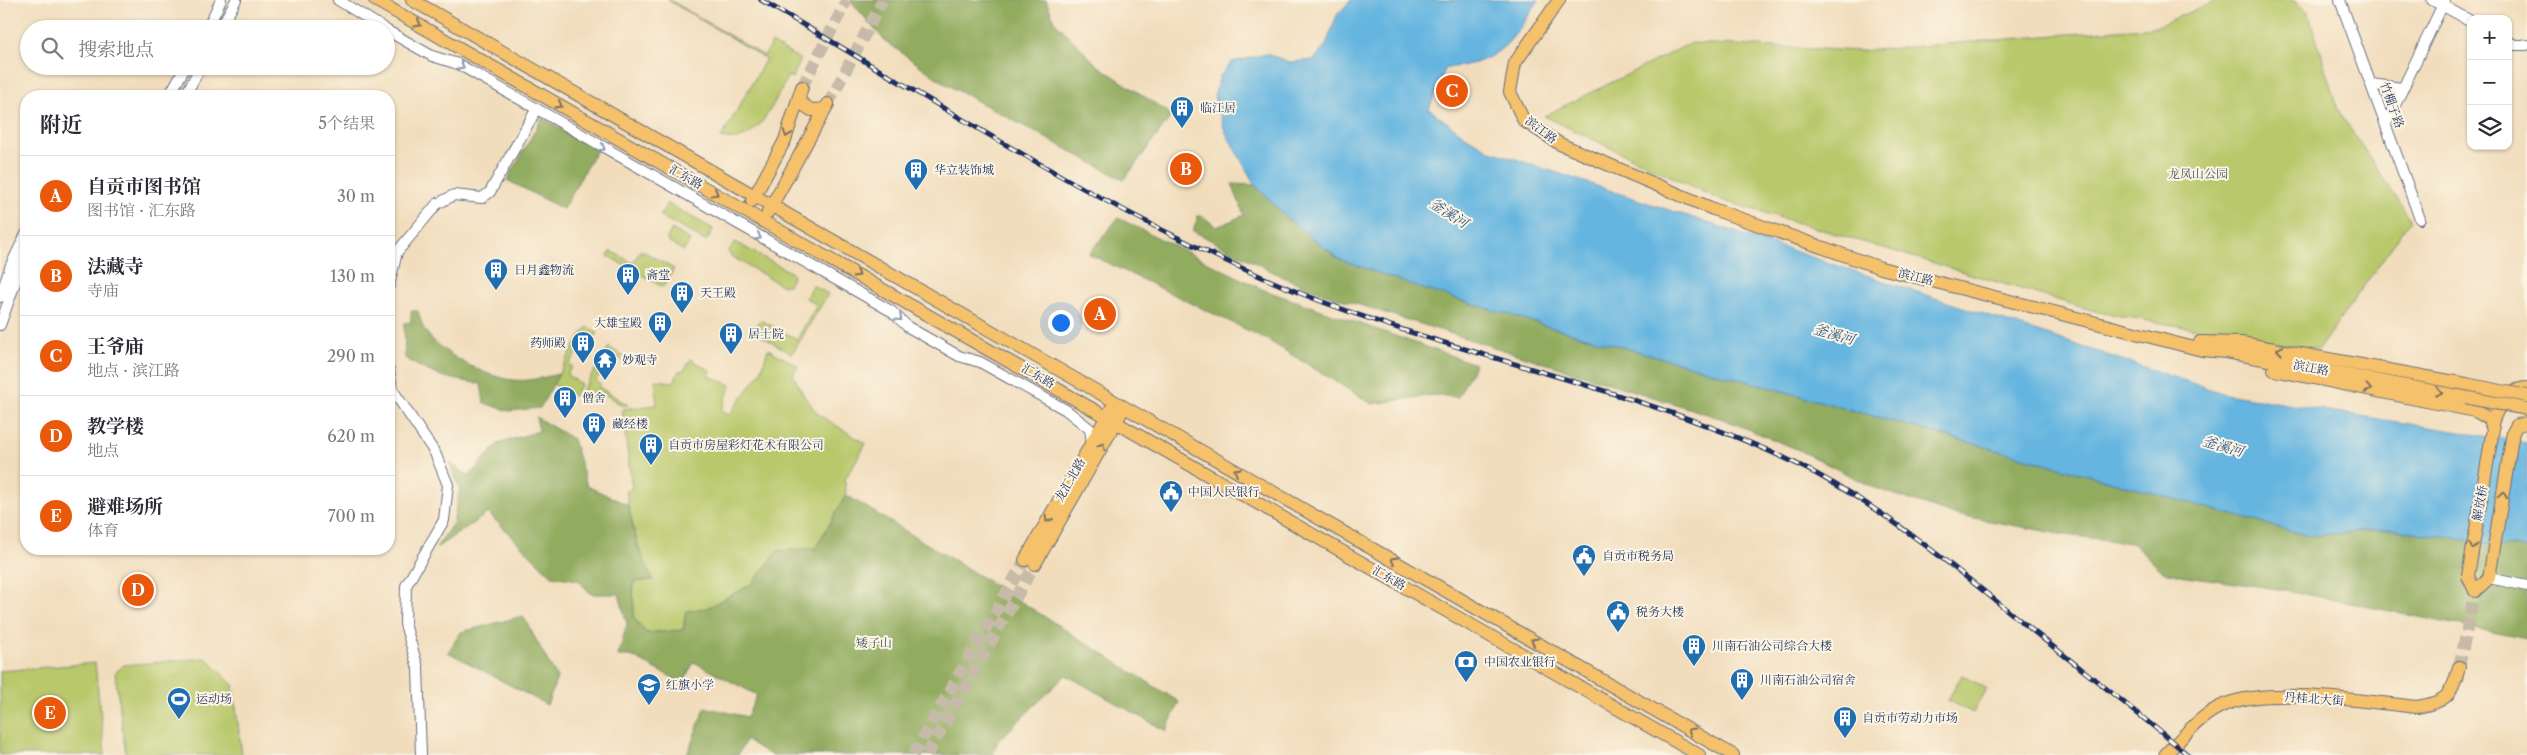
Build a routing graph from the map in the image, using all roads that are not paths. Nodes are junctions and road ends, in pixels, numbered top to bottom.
1 (221, 0) edge
2 (236, 0) edge
3 (338, 0) edge
4 (375, 0) edge
5 (412, 0) edge
6 (1559, 0) edge
7 (1568, 0) edge
8 (2340, 0) edge
9 (2432, 0) edge
10 (2444, 3) edge
11 (2467, 18) edge
12 (211, 20) edge
13 (225, 20) edge
14 (370, 20) edge
15 (395, 35) edge
16 (2512, 43) edge
17 (2527, 45) edge
18 (181, 75) edge
19 (196, 75) edge
20 (2371, 84) junction
21 (2402, 88) junction
22 (172, 90) edge
23 (188, 90) edge
24 (536, 110) junction
25 (2386, 124) junction
26 (755, 196) junction
27 (772, 204) junction
28 (747, 211) junction
29 (2420, 218) dead end
30 (763, 220) junction
31 (20, 246) edge
32 (395, 260) edge
33 (20, 270) edge
34 (0, 297) edge
35 (0, 325) edge
36 (2202, 350) junction
37 (2527, 388) edge
38 (395, 393) edge
39 (2527, 396) edge
40 (1120, 403) junction
41 (2527, 409) edge
42 (1112, 418) junction
43 (2527, 423) edge
44 (2493, 427) junction
45 (1092, 443) junction
46 (2489, 578) junction
47 (2527, 586) edge
48 (2460, 667) tunnel mouth
49 (421, 755) edge
50 (1699, 755) edge
51 (1733, 755) edge
52 (2165, 755) edge

1 - 12 street
2 - 13 street
3 - 14 street
4 -> 28 main road, 汇东路
5 - 26 main road, 汇东路
6 - 36 main road, 滨江路
39 -> 7 main road, 滨江路, bridge
8 - 20 street, 竹棚子路
9 - 10 street
10 - 11 street
10 - 21 street
15 -> 24 street
16 - 17 street
18 - 22 street
19 - 23 street
20 - 21 street
20 - 25 street, 竹棚子路
21 - 25 street
24 - 32 street
24 -> 45 street
25 - 29 street, 竹棚子路
26 - 27 main road, 汇东路
27 -> 26 main road
26 - 28 main road
27 - 30 main road
27 - 40 main road, 汇东路
28 - 30 main road, 汇东路
30 -> 42 main road, 汇东路
31 - 34 street
33 - 35 street
36 -> 41 main road, 滨江路, bridge
36 -> 44 main road
37 - 44 main road, 解放桥
38 - 49 street
40 - 42 main road, 龙汇北路
51 -> 40 main road, 汇东路
42 - 45 main road, 龙汇北路
45 -> 42 main road, 龙汇北路
42 - 50 main road, 汇东路
46 -> 43 main road, 解放桥
44 -> 46 main road, 解放桥
46 - 47 street
48 - 52 main road, 丹桂北大街

